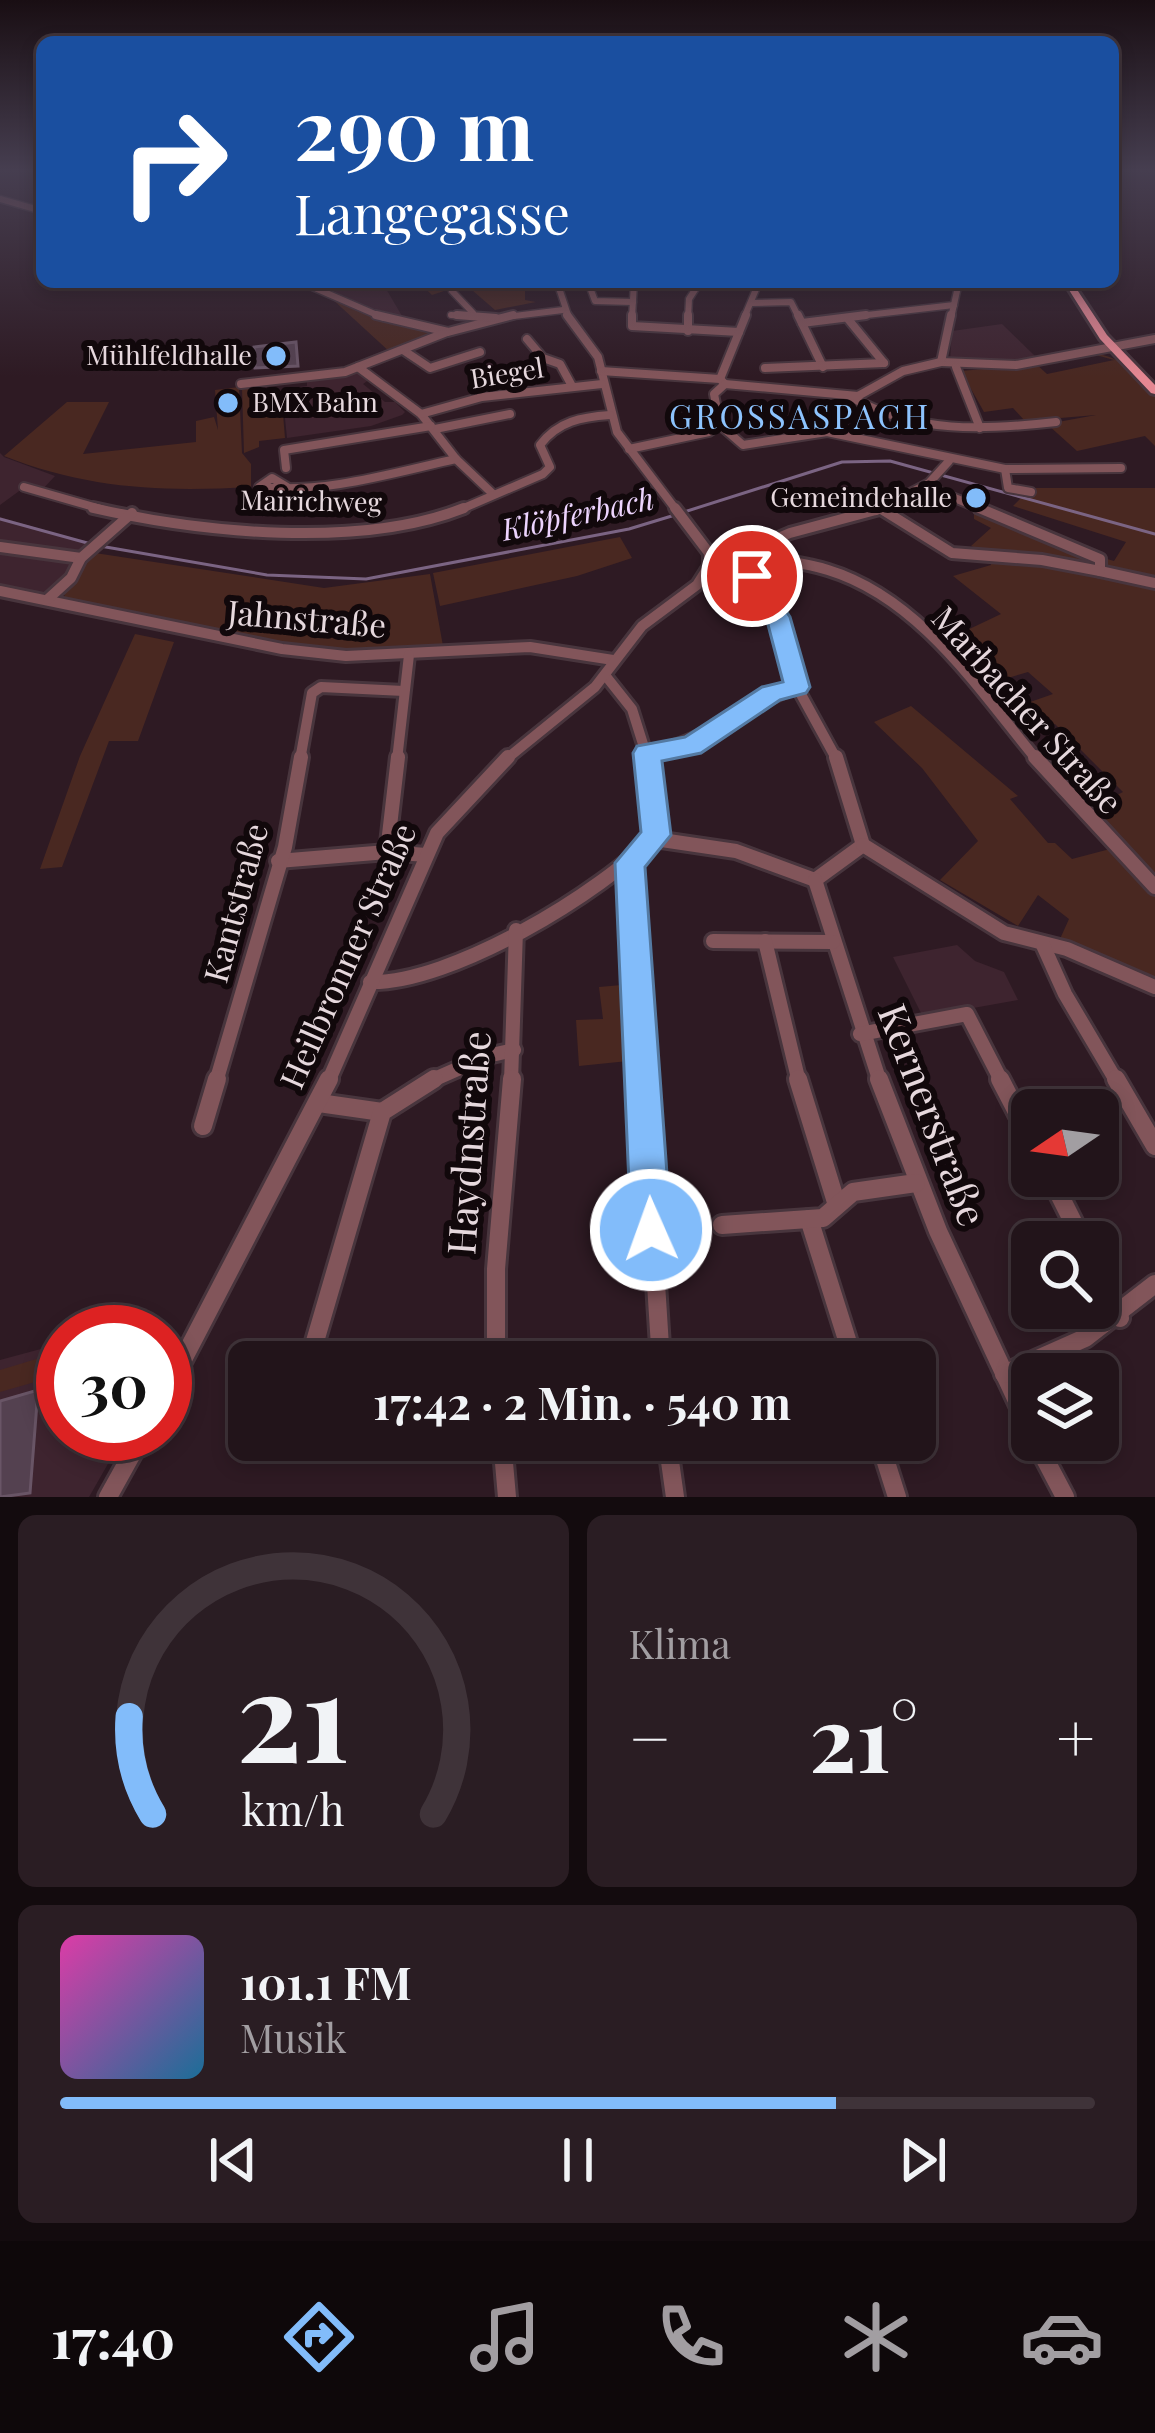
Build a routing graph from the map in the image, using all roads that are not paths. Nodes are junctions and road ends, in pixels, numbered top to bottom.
1 (314, 288) edge
2 (558, 288) edge
3 (590, 288) edge
4 (634, 288) edge
5 (696, 288) edge
6 (757, 288) edge
7 (958, 288) edge
8 (1072, 288) edge
9 (452, 291) dead end
10 (633, 302) junction
11 (752, 304) junction
12 (954, 305) junction
13 (563, 310) junction
14 (473, 313) junction
15 (451, 315) dead end
16 (497, 318) junction
17 (848, 319) junction
18 (802, 323) junction
19 (688, 331) junction
20 (448, 332) junction
21 (740, 332) junction
22 (526, 339) dead end
23 (1155, 339) edge
24 (1113, 348) junction
25 (403, 350) junction
26 (480, 352) dead end
27 (1091, 352) junction
28 (941, 362) junction
29 (1126, 363) junction
30 (358, 367) junction
31 (823, 367) junction
32 (430, 368) junction
33 (765, 368) dead end
34 (956, 368) junction
35 (601, 371) junction
36 (442, 377) dead end
37 (723, 382) junction
38 (241, 384) dead end
39 (602, 384) junction
40 (572, 386) junction
41 (1155, 391) edge
42 (850, 396) junction
43 (421, 414) junction
44 (510, 414) dead end
45 (610, 415) junction
46 (1055, 422) dead end
47 (720, 424) junction
48 (1024, 426) junction
49 (433, 428) junction
50 (980, 428) junction
51 (1034, 441) dead end
52 (629, 449) junction
53 (456, 459) junction
54 (950, 460) junction
55 (1121, 468) dead end
56 (286, 469) dead end
57 (1005, 469) junction
58 (936, 479) junction
59 (287, 487) dead end
60 (24, 488) dead end
61 (1030, 492) dead end
62 (493, 494) junction
63 (883, 510) junction
64 (132, 513) junction
65 (0, 547) edge
66 (710, 553) junction
67 (739, 557) junction
68 (81, 558) junction
69 (1100, 571) junction
70 (1155, 583) edge
71 (0, 591) edge
72 (48, 599) junction
73 (410, 655) junction
74 (609, 668) junction
75 (797, 687) junction
76 (404, 692) junction
77 (647, 753) junction
78 (655, 839) junction
79 (863, 845) junction
80 (387, 852) junction
81 (426, 855) junction
82 (278, 861) junction
83 (630, 863) junction
84 (815, 880) junction
85 (1155, 887) edge
86 (516, 930) junction
87 (713, 940) dead end
88 (765, 941) junction
89 (833, 942) junction
90 (1042, 943) junction
91 (370, 982) junction
92 (1155, 987) edge
93 (860, 1034) junction
94 (514, 1050) junction
95 (1011, 1100) edge
96 (319, 1102) junction
97 (382, 1112) junction
98 (203, 1126) dead end
99 (1155, 1146) edge
100 (916, 1183) junction
101 (836, 1202) junction
102 (809, 1220) junction
103 (722, 1225) dead end
104 (1155, 1284) edge
105 (1120, 1318) joint
106 (315, 1341) edge
107 (496, 1341) edge
108 (660, 1341) edge
109 (847, 1341) edge
110 (192, 1343) edge
111 (1004, 1374) junction
112 (1011, 1389) edge
113 (128, 1461) edge
114 (504, 1461) edge
115 (670, 1461) edge
116 (886, 1461) edge
117 (1046, 1461) edge
118 (108, 1497) edge
119 (507, 1497) edge
120 (674, 1497) edge
121 (897, 1497) edge
122 (1065, 1497) edge

1 - 20 street
2 - 13 street
3 - 10 street
4 - 10 street
5 - 19 street
6 - 11 street
7 - 12 street
8 - 24 main road
9 - 14 street
10 - 19 street
11 - 18 street
11 - 21 street
12 - 17 street
12 - 28 street
13 - 16 street
13 - 35 street
14 - 15 street
14 - 16 street
16 - 20 street
17 - 18 street
17 - 31 street
18 - 31 street
19 - 21 street
20 - 25 street
21 - 37 street
22 - 40 street
23 - 24 street
24 - 27 street
24 - 29 main road
25 - 30 street
25 - 32 street
26 - 32 street
27 - 29 street
27 - 34 street
28 - 34 street
28 - 42 street
29 - 41 main road
30 - 38 street
30 - 43 street
31 - 33 street
32 - 36 street
34 - 50 street
35 - 37 street
35 - 39 street
37 - 42 street
37 - 47 street
39 - 40 street, Biegel
39 - 45 street
40 - 43 street, Biegel
42 - 50 street
43 - 49 street
44 - 49 street
45 - 52 street
45 - 62 street, Mairichweg
46 - 48 street
47 - 52 street
47 - 54 street
48 - 50 street
48 - 51 street
49 - 53 street
49 - 56 street
52 - 66 street
53 - 59 street
53 - 62 street
54 - 57 street
54 - 58 street
55 - 57 street
57 - 61 street
58 - 63 street
58 - 69 street
60 - 64 street, Mairichweg
62 - 64 street, Mairichweg
63 - 67 street
63 - 69 street
64 - 68 street
65 - 68 street
66 - 67 street, Marbacher Straße
66 - 74 street, Heilbronner Straße
67 - 75 street
67 - 85 street, Marbacher Straße
68 - 72 street
69 - 70 street
71 - 72 street, Jahnstraße
72 - 73 street, Jahnstraße
73 - 74 street, Jahnstraße
73 - 76 street
74 - 77 street
74 - 81 street, Heilbronner Straße
75 - 77 street
75 - 79 street
76 - 80 street
76 - 82 street, Kantstraße
77 - 78 street
78 - 83 street
78 - 84 street
79 - 84 street
79 - 90 street
80 - 81 street
80 - 82 street
81 - 91 street, Heilbronner Straße
82 - 98 street, Kantstraße
83 - 86 street
83 - 108 street
84 - 89 street, Kernerstraße
86 - 91 street
86 - 94 street, Haydnstraße
87 - 88 street
88 - 89 street
88 - 101 street
89 - 93 street, Kernerstraße
90 - 92 street
90 - 99 street
91 - 96 street, Heilbronner Straße
93 - 95 street
93 - 100 street, Kernerstraße
94 - 97 street
94 - 107 street, Haydnstraße
96 - 97 street
96 - 110 street, Heilbronner Straße
97 - 106 street
100 - 101 street
100 - 111 street, Kernerstraße
101 - 102 street
102 - 103 street
102 - 109 street
104 - 105 street
105 - 111 street
111 - 112 street, Kernerstraße
113 - 118 street
114 - 119 street
115 - 120 street
116 - 121 street
117 - 122 street, Kernerstraße

